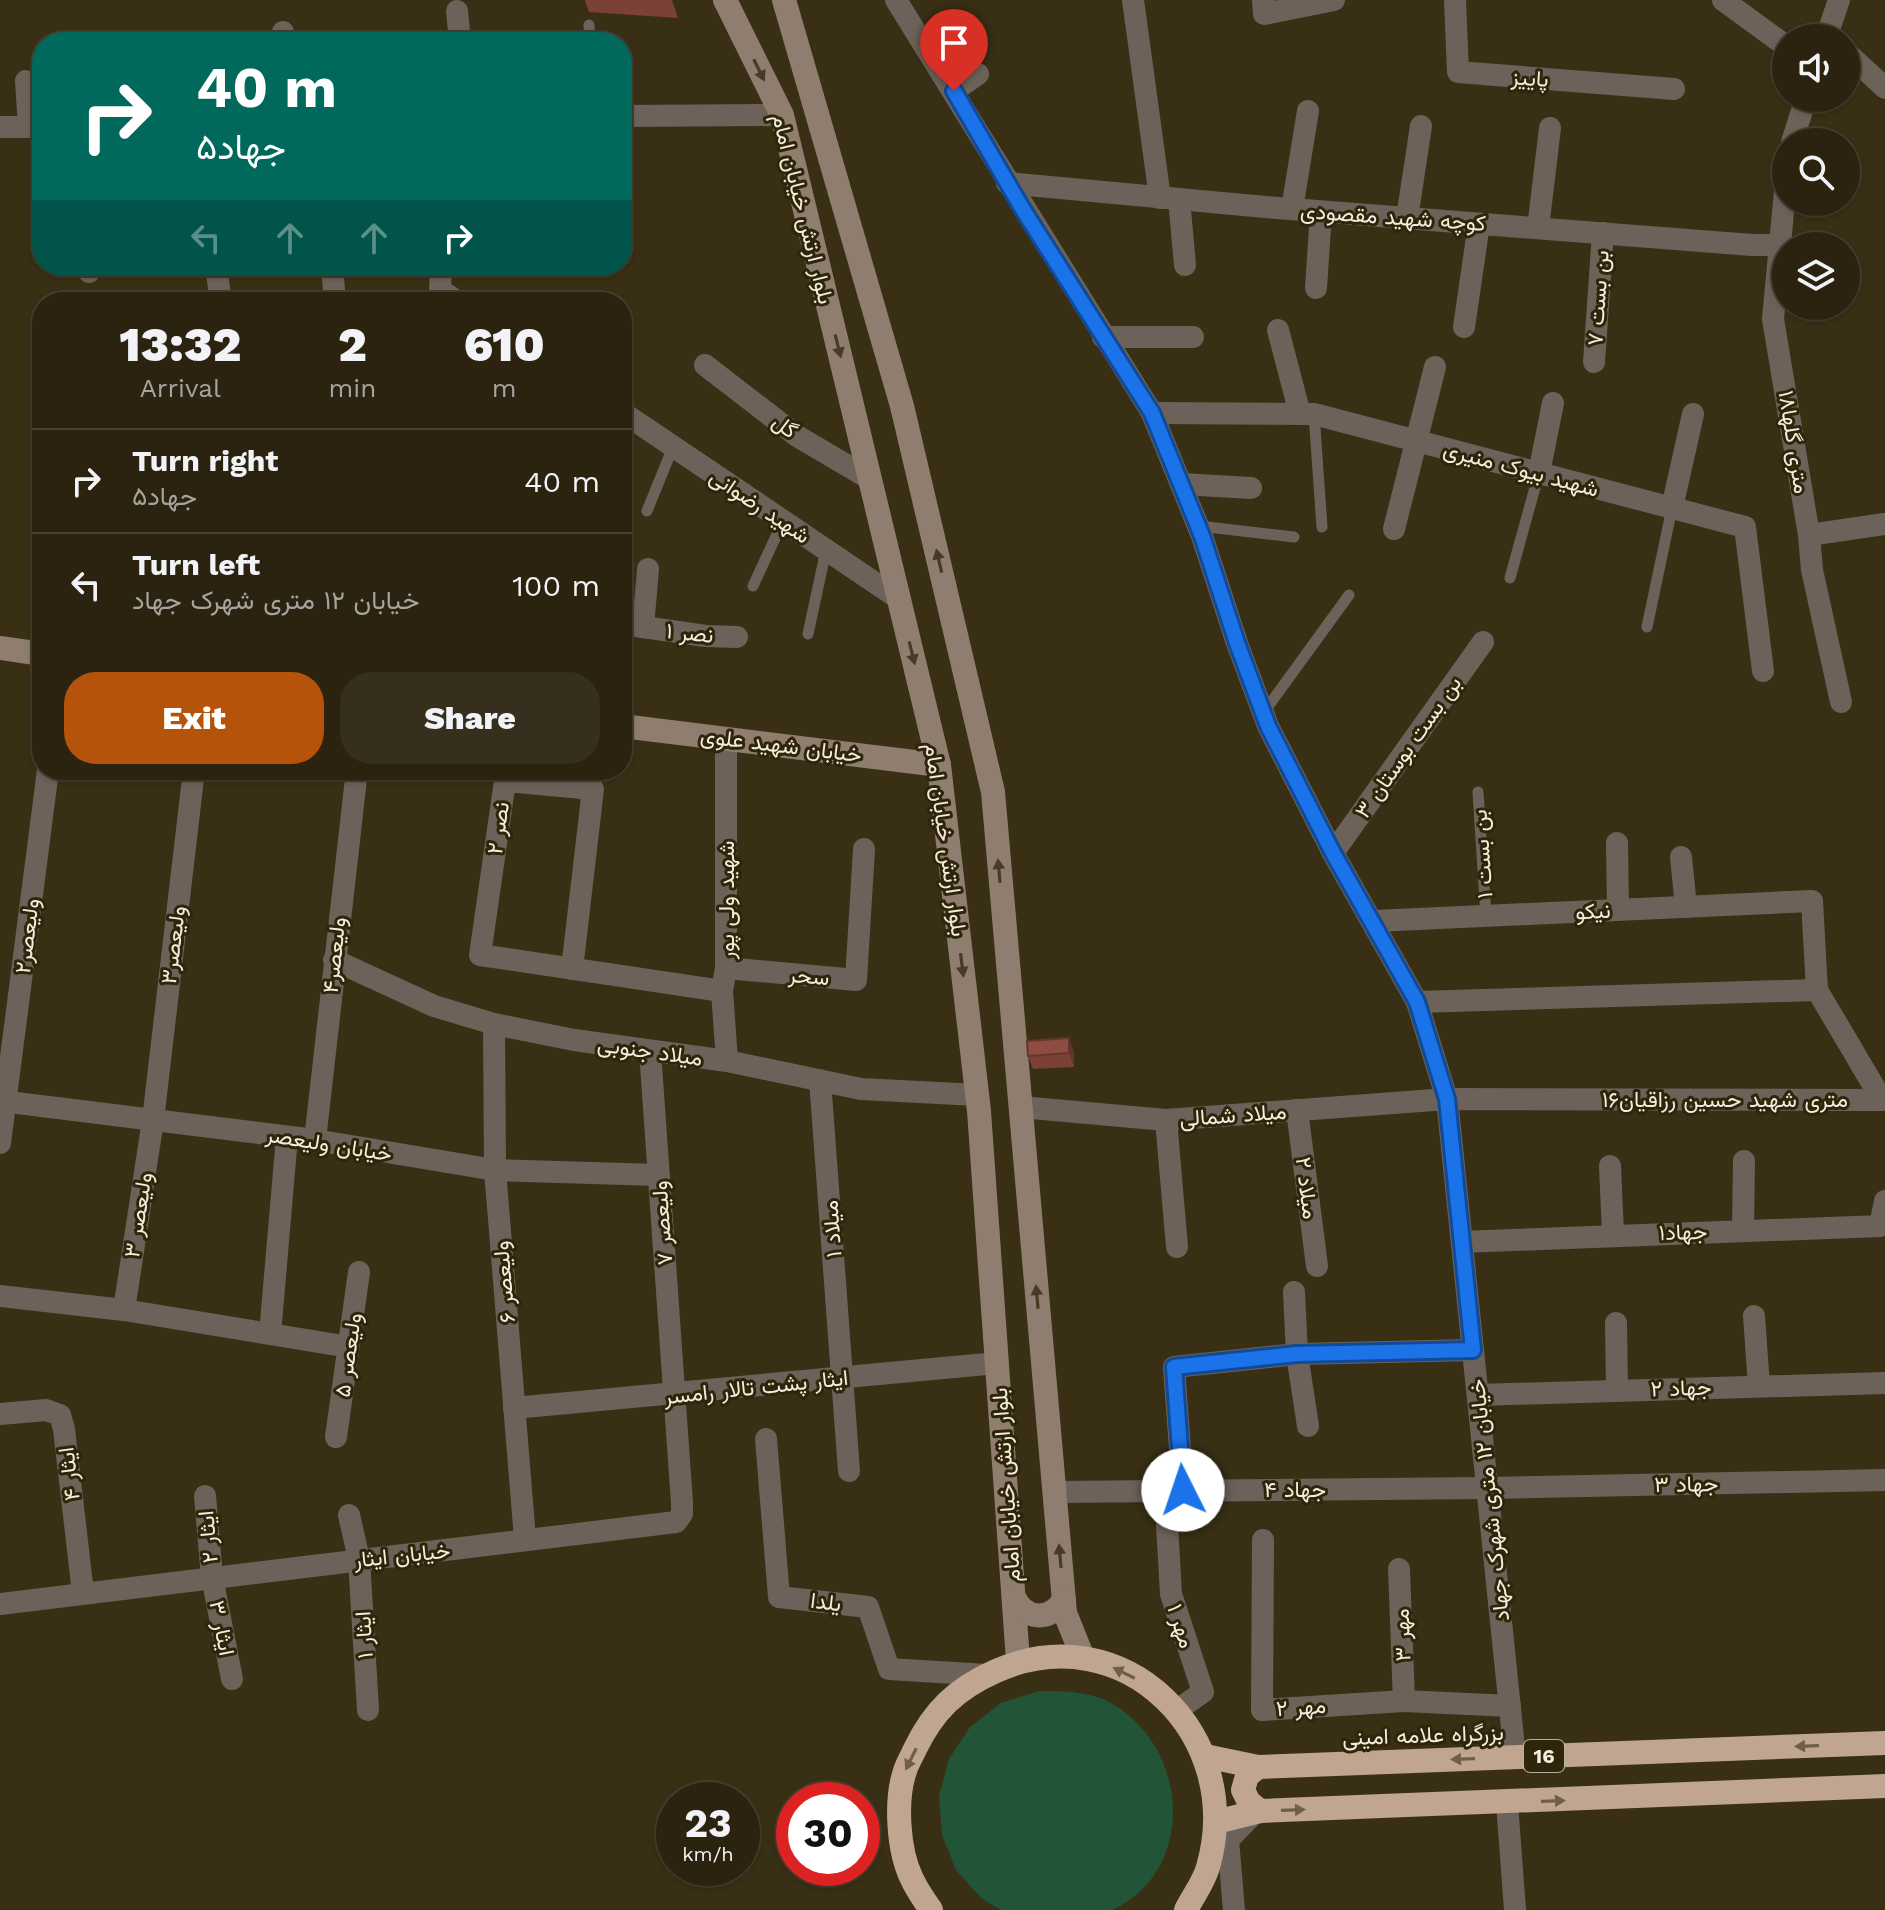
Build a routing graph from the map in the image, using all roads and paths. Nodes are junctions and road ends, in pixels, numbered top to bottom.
1 (725, 0) edge
2 (784, 0) edge
3 (896, 0) edge
4 (1133, 0) edge
5 (1263, 0) edge
6 (1334, 0) edge
7 (1455, 0) edge
8 (1723, 0) edge
9 (1839, 0) edge
10 (457, 11) dead end
11 (1832, 24) edge
12 (589, 25) dead end
13 (459, 32) edge
14 (589, 32) edge
15 (1772, 36) edge
16 (1860, 65) edge
17 (978, 74) dead end
18 (26, 81) dead end
19 (1885, 88) edge
20 (1674, 89) dead end
21 (954, 91) junction
22 (1308, 111) dead end
23 (32, 112) edge
24 (782, 115) junction
25 (632, 116) edge
26 (1421, 126) dead end
27 (0, 127) edge
28 (32, 127) edge
29 (1550, 128) dead end
30 (1007, 183) junction
31 (1169, 199) junction
32 (1292, 209) junction
33 (1321, 212) junction
34 (1407, 218) junction
35 (1479, 224) junction
36 (1538, 228) junction
37 (1603, 233) junction
38 (1772, 245) edge
39 (1185, 265) dead end
40 (1316, 288) dead end
41 (1773, 320) edge
42 (1464, 327) dead end
43 (1278, 330) dead end
44 (1103, 337) junction
45 (1193, 337) dead end
46 (1594, 362) dead end
47 (705, 365) dead end
48 (1435, 367) dead end
49 (1553, 403) dead end
50 (1152, 413) junction
51 (1307, 414) junction
52 (1693, 414) dead end
53 (632, 419) edge
54 (1416, 441) junction
55 (673, 447) junction
56 (1539, 473) junction
57 (870, 479) junction
58 (1181, 484) junction
59 (1251, 488) dead end
60 (1672, 508) junction
61 (647, 511) dead end
62 (783, 521) junction
63 (1885, 524) edge
64 (1198, 526) junction
65 (1322, 527) dead end
66 (1394, 529) dead end
67 (1809, 535) junction
68 (1294, 537) dead end
69 (826, 550) junction
70 (648, 569) dead end
71 (1510, 578) dead end
72 (753, 586) dead end
73 (1349, 595) dead end
74 (899, 599) junction
75 (633, 626) edge
76 (1647, 627) dead end
77 (808, 634) dead end
78 (737, 637) dead end
79 (1483, 642) dead end
80 (0, 648) edge
81 (32, 653) edge
82 (1763, 671) dead end
83 (1841, 702) dead end
84 (1263, 712) junction
85 (632, 727) edge
86 (726, 739) junction
87 (939, 765) junction
88 (47, 780) edge
89 (193, 780) edge
90 (356, 780) edge
91 (1478, 792) dead end
92 (1617, 843) dead end
93 (864, 849) dead end
94 (1333, 853) junction
95 (1681, 857) dead end
96 (1812, 901) joint
97 (1686, 907) junction
98 (1618, 910) junction
99 (1486, 916) junction
100 (1374, 921) junction
101 (334, 960) junction
102 (726, 968) junction
103 (572, 969) junction
104 (1817, 990) junction
105 (722, 991) junction
106 (1417, 1002) junction
107 (494, 1024) junction
108 (650, 1051) junction
109 (727, 1061) junction
110 (820, 1080) junction
111 (977, 1095) junction
112 (1447, 1099) junction
113 (2, 1101) edge
114 (1020, 1107) junction
115 (1297, 1110) junction
116 (153, 1120) junction
117 (1166, 1120) junction
118 (287, 1137) junction
119 (315, 1140) junction
120 (0, 1143) edge
121 (1744, 1161) dead end
122 (1610, 1166) dead end
123 (495, 1170) junction
124 (658, 1175) junction
125 (1885, 1201) edge
126 (1743, 1230) junction
127 (1613, 1234) junction
128 (1462, 1242) junction
129 (1177, 1247) dead end
130 (1317, 1266) dead end
131 (359, 1272) dead end
132 (1294, 1292) dead end
133 (0, 1296) edge
134 (124, 1310) junction
135 (1754, 1316) dead end
136 (1616, 1323) dead end
137 (270, 1334) junction
138 (349, 1347) junction
139 (1473, 1350) junction
140 (1297, 1354) junction
141 (997, 1363) junction
142 (843, 1378) junction
143 (1885, 1383) edge
144 (1759, 1386) junction
145 (1617, 1390) junction
146 (673, 1395) junction
147 (1478, 1395) junction
148 (514, 1408) junction
149 (0, 1414) edge
150 (1308, 1426) dead end
151 (336, 1437) dead end
152 (766, 1439) dead end
153 (849, 1471) dead end
154 (1885, 1480) edge
155 (1487, 1488) junction
156 (1183, 1490) junction
157 (1054, 1492) junction
158 (205, 1496) dead end
159 (349, 1515) dead end
160 (1167, 1525) dead end
161 (525, 1539) junction
162 (1263, 1540) dead end
163 (359, 1559) junction
164 (1399, 1569) dead end
165 (212, 1577) junction
166 (83, 1593) junction
167 (1014, 1597) junction
168 (1064, 1600) junction
169 (0, 1604) edge
170 (1083, 1658) junction
171 (1018, 1661) junction
172 (987, 1675) junction
173 (232, 1679) dead end
174 (1404, 1701) junction
175 (1510, 1706) junction
176 (368, 1710) dead end
177 (1176, 1711) junction
178 (1885, 1743) edge
179 (1205, 1756) junction
180 (1515, 1757) junction
181 (1258, 1767) junction
182 (1885, 1786) edge
183 (1507, 1803) junction
184 (1258, 1811) junction
185 (1216, 1822) junction
186 (931, 1910) edge
187 (1186, 1910) edge
188 (1234, 1910) edge
189 (1515, 1910) edge

1 -> 24 main road, بلوار ارتش خیابان امام
114 -> 2 main road, بلوار ارتش خیابان امام
3 - 21 street, خیابان ۱۲ متری شهرک جهاد
4 - 31 street
5 - 6 street
7 - 20 street, پاییز
8 - 15 street
9 - 11 street
10 - 13 street
12 - 14 lane
16 - 19 street
17 - 21 street
18 - 23 street
21 - 30 street, خیابان ۱۲ متری شهرک جهاد
22 - 32 street
24 - 25 street
24 -> 57 main road, بلوار ارتش خیابان امام
26 - 34 street
27 - 28 street
29 - 36 street
30 - 31 street, کوچه شهید مقصودی
30 - 44 street, خیابان ۱۲ متری شهرک جهاد
31 - 32 street, کوچه شهید مقصودی
31 - 39 street
32 - 33 street, کوچه شهید مقصودی
33 - 34 street, کوچه شهید مقصودی
33 - 40 street
34 - 35 street, کوچه شهید مقصودی
35 - 36 street, کوچه شهید مقصودی
35 - 42 street
36 - 37 street, کوچه شهید مقصودی
37 - 38 street, کوچه شهید مقصودی
37 - 46 street, بن بست ۷
41 - 67 street, ۱۸متری گلها
43 - 51 street
44 - 45 street
44 - 50 street, خیابان ۱۲ متری شهرک جهاد
47 - 57 street, گل
48 - 54 street
49 - 56 street
50 - 51 street, شهید بیوک منیری
50 - 58 street, خیابان ۱۲ متری شهرک جهاد
51 - 54 street, شهید بیوک منیری
51 - 65 lane
52 - 60 street
53 - 55 street, شهید رضوانی
54 - 56 street, شهید بیوک منیری
54 - 66 street
55 - 61 lane
55 - 62 street, شهید رضوانی
56 - 60 street, شهید بیوک منیری
56 - 71 lane
57 - 74 main road, بلوار ارتش خیابان امام
58 - 59 street
58 - 64 street, خیابان ۱۲ متری شهرک جهاد
60 - 76 lane
60 - 82 street, شهید بیوک منیری
62 - 69 street, شهید رضوانی
62 - 72 lane
63 - 67 street
64 - 68 lane
64 - 84 street, خیابان ۱۲ متری شهرک جهاد
67 - 83 street, ۱۸متری گلها
69 - 74 street, شهید رضوانی
69 - 77 lane
70 - 75 street, نصر ۱
73 - 84 lane
74 -> 87 main road, بلوار ارتش خیابان امام
75 - 78 street, نصر ۱
79 - 94 street, بن بست بوستان ۳
80 - 81 main road
84 - 94 street, خیابان ۱۲ متری شهرک جهاد
85 - 86 main road, خیابان شهید علوی
86 - 87 main road, خیابان شهید علوی
86 - 102 street, شهید ولی پور
87 -> 111 main road, بلوار ارتش خیابان امام
88 - 113 street, ولیعصر۲
89 - 116 street, ولیعصر۳
90 - 101 street, ولیعصر۴
91 - 99 lane, بن بست ۱
92 - 98 street
93 - 102 street, سحر
94 - 100 street, خیابان ۱۲ متری شهرک جهاد
95 - 97 street
96 - 97 street, نیکو
96 - 104 street, ۱۶متری شهید حسین رزاقیان
97 - 98 street, نیکو
98 - 99 street, نیکو
99 - 100 street, نیکو
100 - 106 street, خیابان ۱۲ متری شهرک جهاد
101 - 107 street, میلاد جنوبی
101 - 119 street, ولیعصر۴
102 - 105 street, شهید ولی پور
103 - 103 street, نصر ۲
103 - 105 street, نصر ۲
104 - 106 street
104 - 112 street, ۱۶متری شهید حسین رزاقیان
105 - 109 street, شهید ولی پور
106 - 112 street, خیابان ۱۲ متری شهرک جهاد
107 - 108 street, میلاد جنوبی
107 - 123 street, ولیعصر ۶
108 - 109 street, میلاد جنوبی
108 - 124 street, ولیعصر ۷
109 - 110 street, میلاد جنوبی
110 - 111 street, میلاد جنوبی
110 - 142 street, میلاد ۱
111 - 141 main road, بلوار ارتش خیابان امام
112 - 115 street, میلاد شمالی
112 - 128 street, خیابان ۱۲ متری شهرک جهاد
113 - 116 street, خیابان ولیعصر
113 - 120 street, ولیعصر۲
114 - 117 street, میلاد شمالی
157 -> 114 main road, بلوار ارتش خیابان امام
115 - 117 street, میلاد شمالی
115 - 130 street, میلاد ۲
116 - 118 street, خیابان ولیعصر
116 - 134 street, ولیعصر ۳
117 - 129 street
118 - 119 street, خیابان ولیعصر
118 - 137 street
119 - 123 street, خیابان ولیعصر
121 - 126 street
122 - 127 street
123 - 124 street, خیابان ولیعصر
123 - 148 street, ولیعصر ۶
124 - 146 street, ولیعصر ۷
125 - 126 street, جهاد۱
126 - 127 street, جهاد۱
127 - 128 street, جهاد۱
128 - 139 street, خیابان ۱۲ متری شهرک جهاد
131 - 138 street, ولیعصر ۵
132 - 140 street
133 - 134 street
134 - 137 street
135 - 144 street
136 - 145 street
137 - 138 street
138 - 151 street, ولیعصر ۵
139 - 140 street
139 - 147 street, خیابان ۱۲ متری شهرک جهاد
140 - 150 street
140 - 156 street
141 - 142 street, ایثار پشت تالار رامسر
141 - 167 main road, بلوار ارتش خیابان امام
142 - 146 street, ایثار پشت تالار رامسر
142 - 153 street, میلاد ۱
143 - 144 street, جهاد ۲
144 - 145 street, جهاد ۲
145 - 147 street, جهاد ۲
146 - 148 street, ایثار پشت تالار رامسر
146 - 161 street, خیابان ایثار
147 - 155 street, خیابان ۱۲ متری شهرک جهاد
148 - 161 street, ولیعصر ۶
149 - 166 street, ایثار ۴
152 - 172 street, یلدا
154 - 155 street, جهاد ۳
155 - 156 street, جهاد ۴
155 - 175 street, خیابان ۱۲ متری شهرک جهاد
156 - 157 street, جهاد ۴
168 -> 157 main road, بلوار ارتش خیابان امام
158 - 165 street, ایثار ۲
159 - 163 street, ایثار ۱
160 - 177 street, مهر ۱
161 - 163 street, خیابان ایثار
162 - 174 street, مهر ۲
163 - 165 street, خیابان ایثار
163 - 176 street, ایثار ۱
164 - 174 street, مهر ۳
165 - 166 street, خیابان ایثار
165 - 173 street, ایثار ۳
166 - 169 street, خیابان ایثار
167 - 168 main road
167 - 171 main road, بلوار ارتش خیابان امام
168 - 170 main road, بلوار ارتش خیابان امام
170 - 171 highway
177 -> 170 highway
171 - 172 highway
172 -> 186 highway
174 - 175 street, مهر ۲
175 - 180 street, خیابان ۱۲ متری شهرک جهاد
177 - 179 highway
178 -> 180 highway, بزرگراه علامه امینی / 16
179 - 181 highway, بزرگراه علامه امینی / 16
179 - 185 highway
180 -> 181 highway, بزرگراه علامه امینی / 16
181 - 184 highway
183 -> 182 highway, 16
184 -> 183 highway, 16
183 - 189 street
184 - 185 highway, 16
184 - 188 street
185 - 187 highway

